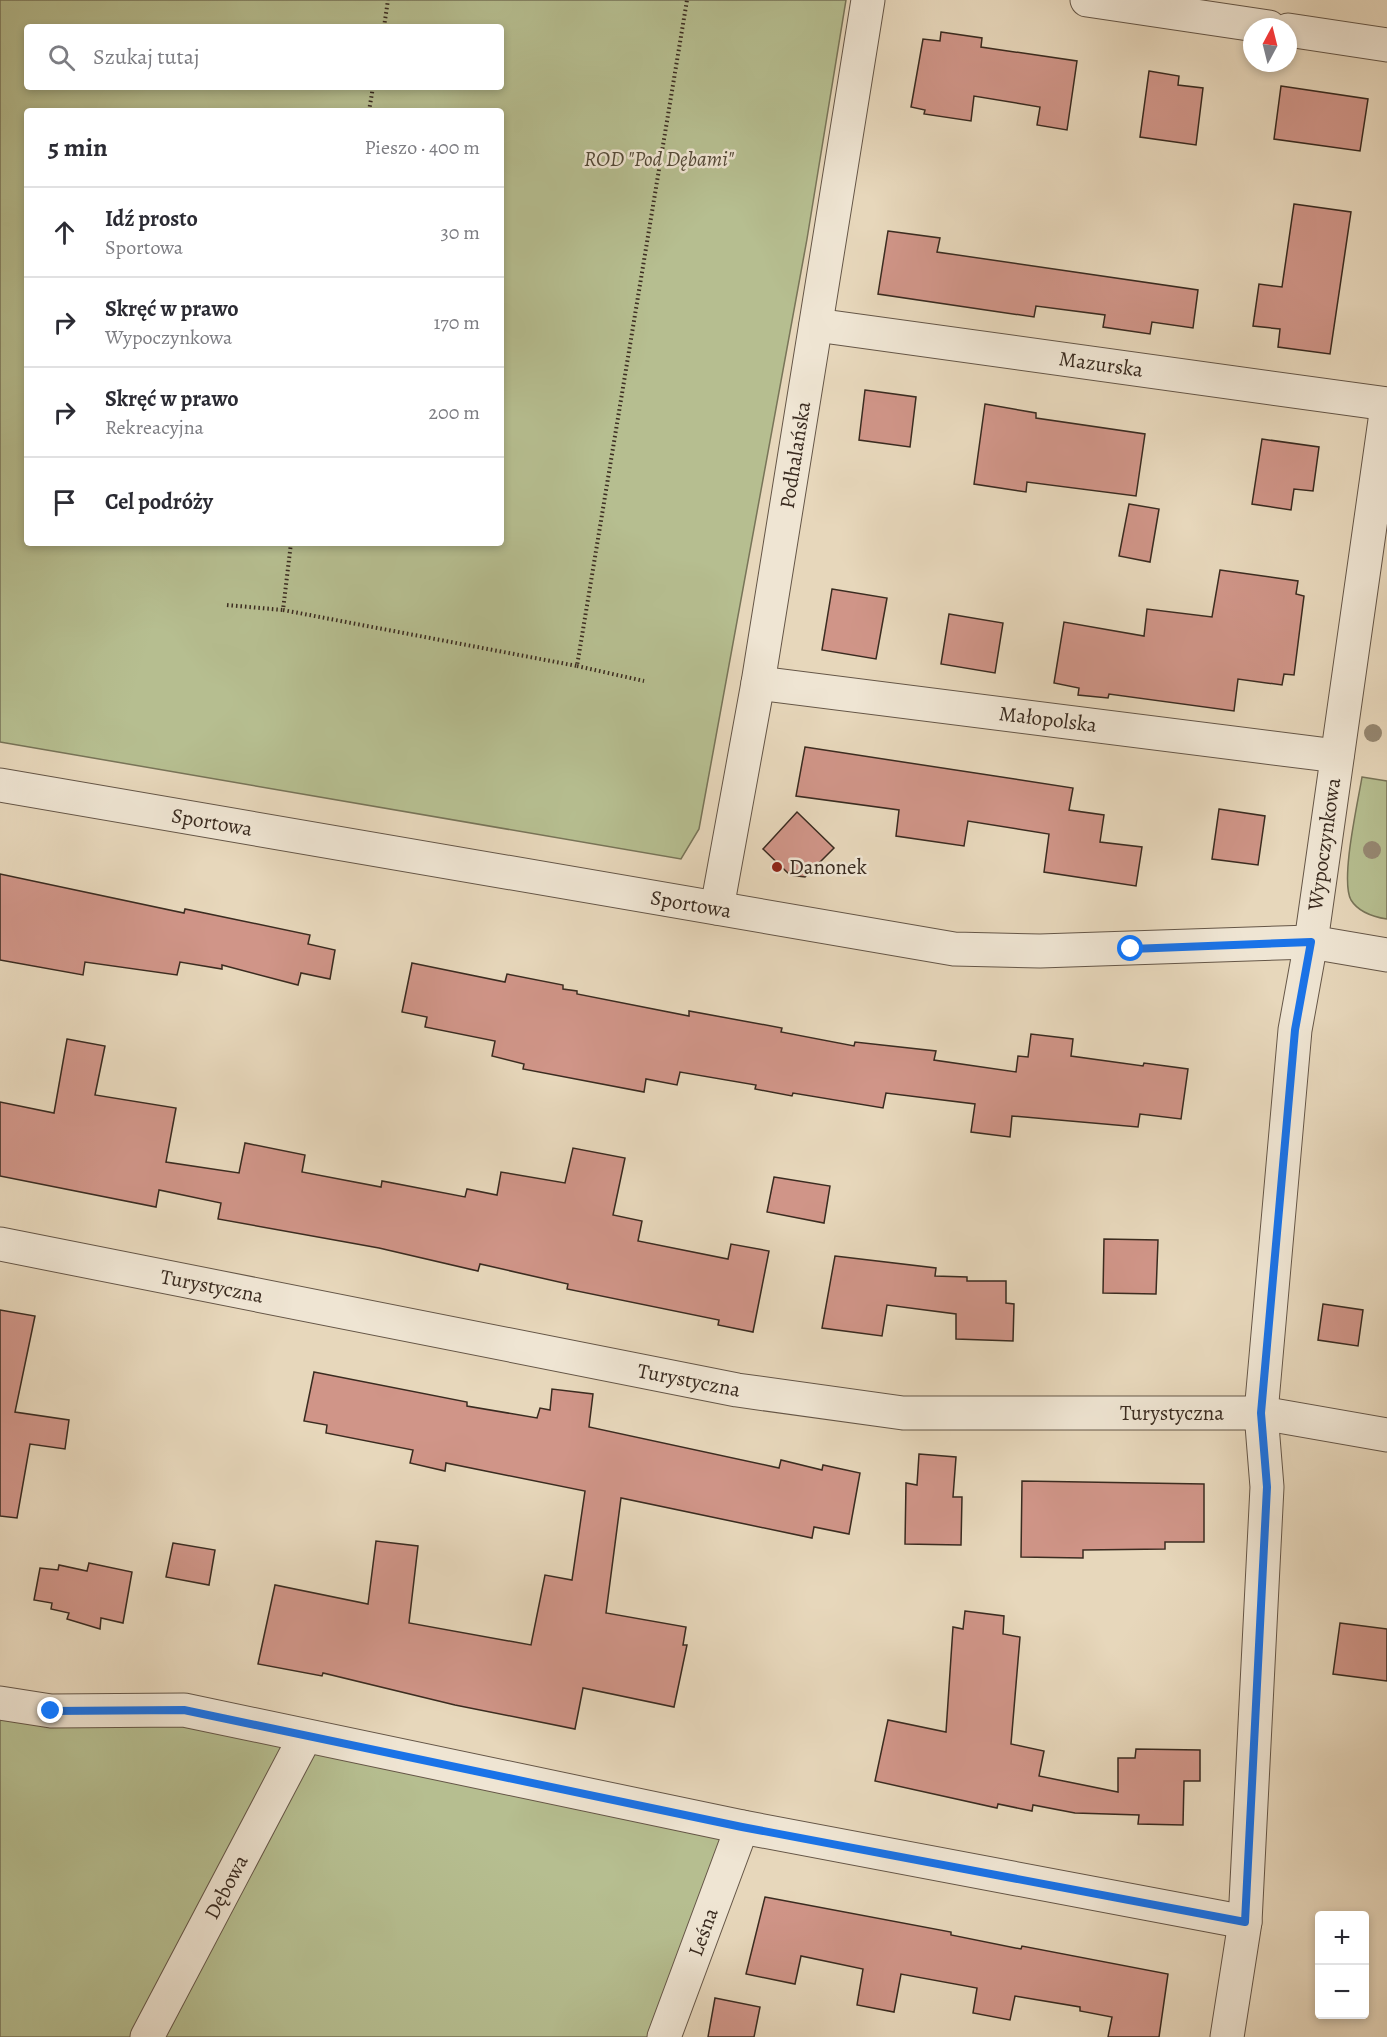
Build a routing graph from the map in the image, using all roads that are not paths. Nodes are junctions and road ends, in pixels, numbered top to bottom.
1 (868, 0) edge
2 (1087, 0) edge
3 (1243, 23) edge
4 (1297, 31) edge
5 (1387, 45) edge
6 (816, 324) junction
7 (1387, 405) edge
8 (758, 683) junction
9 (1337, 756) junction
10 (0, 785) edge
11 (717, 909) junction
12 (1311, 942) junction
13 (1387, 955) edge
14 (0, 1244) edge
15 (1261, 1413) junction
16 (1387, 1435) edge
17 (0, 1703) edge
18 (305, 1737) junction
19 (742, 1827) junction
20 (1245, 1922) junction
21 (147, 2037) edge
22 (664, 2037) edge
23 (1227, 2037) edge

1 - 6 street, Podhalańska
2 - 3 street
4 - 5 street
6 - 7 street, Mazurska
6 - 8 street, Podhalańska
7 - 9 street, Wypoczynkowa
8 - 9 street, Małopolska
8 - 11 street, Podhalańska
9 - 12 street, Wypoczynkowa
10 - 11 street, Sportowa
11 - 12 street, Sportowa
12 - 13 street, Sportowa
12 - 15 street, Wypoczynkowa
14 - 15 street, Turystyczna
15 - 16 street, Turystyczna
15 - 20 street, Wypoczynkowa
17 - 18 street
18 - 19 street
18 - 21 street, Dębowa
19 - 20 street
19 - 22 street, Leśna
20 - 23 street, Wypoczynkowa

